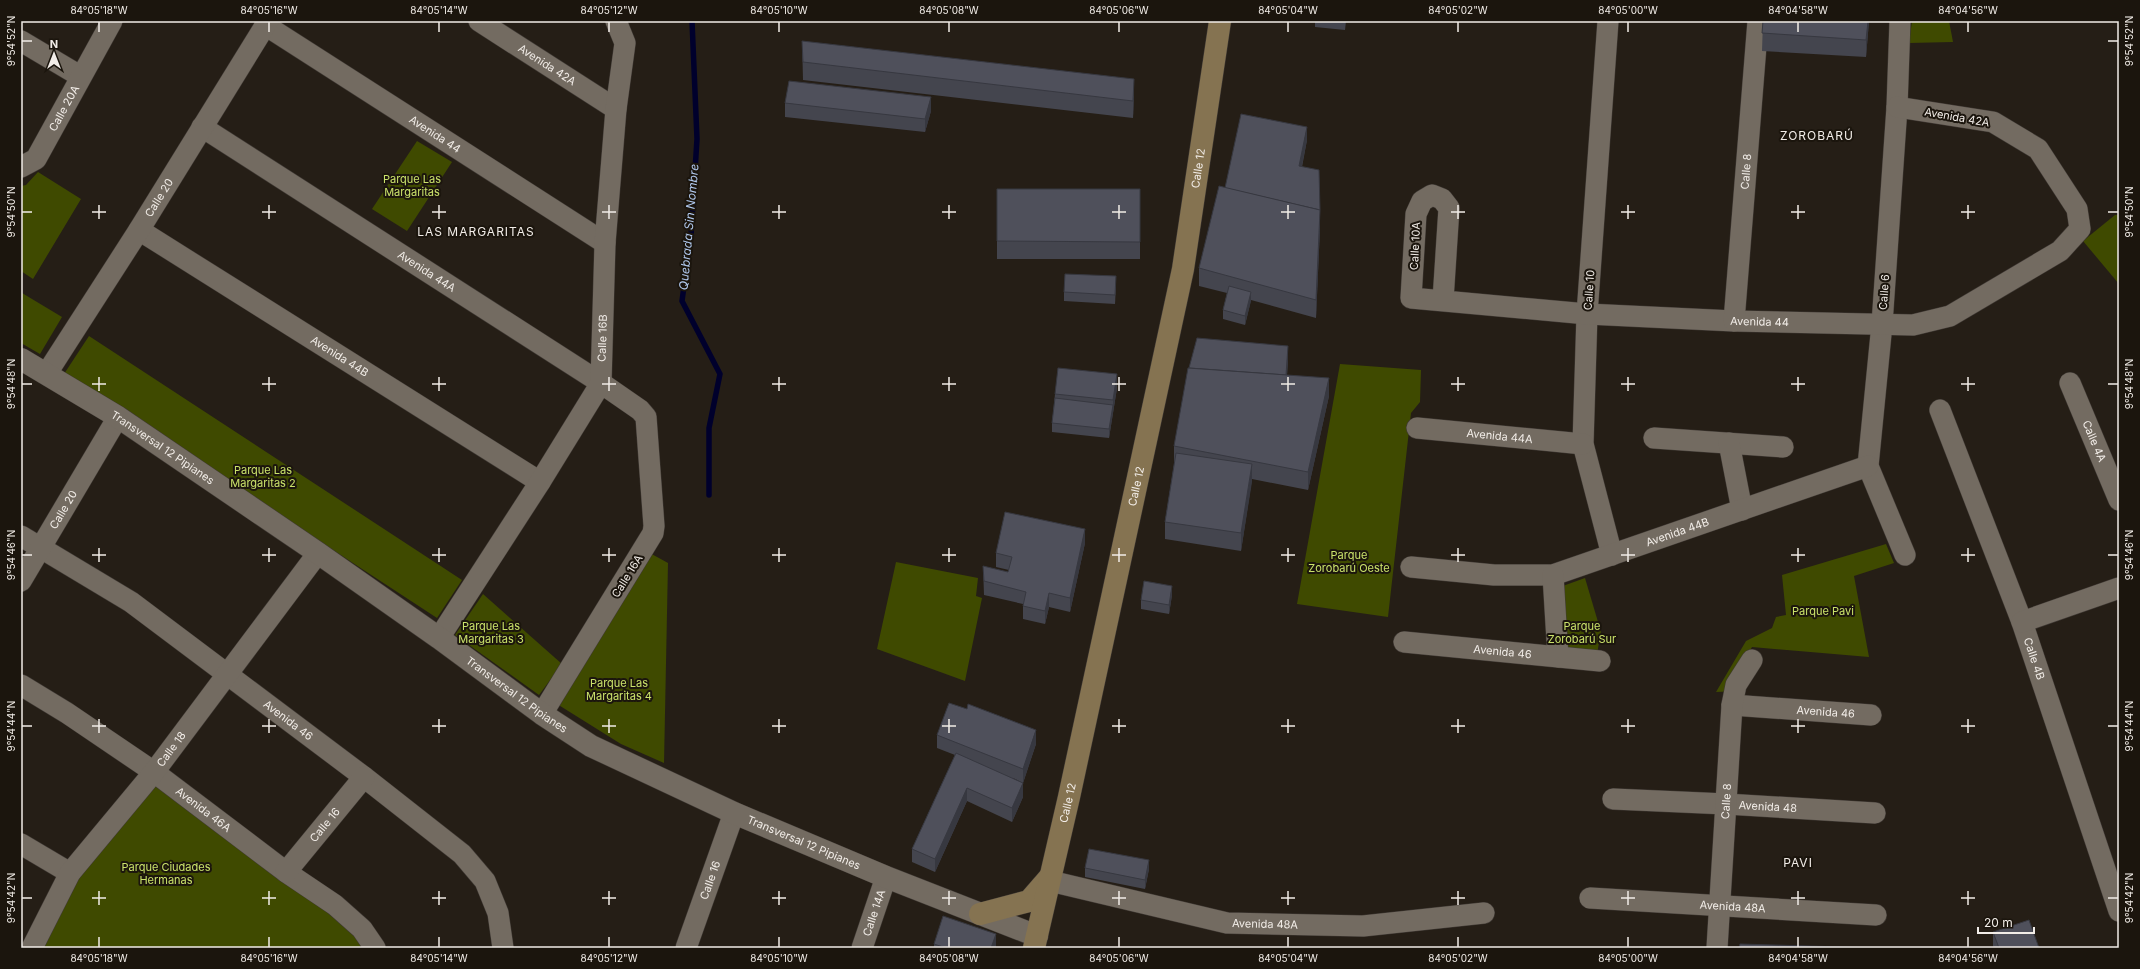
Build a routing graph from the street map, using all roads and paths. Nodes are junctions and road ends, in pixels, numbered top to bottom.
1 (112, 21) edge
2 (479, 21) edge
3 (1220, 21) edge
4 (1608, 21) edge
5 (1758, 21) edge
6 (1900, 21) edge
7 (267, 23) edge
8 (620, 30) edge
9 (21, 41) edge
10 (80, 76) junction
11 (1897, 107) junction
12 (616, 109) junction
13 (202, 127) junction
14 (21, 168) edge
15 (2080, 229) joint
16 (139, 230) junction
17 (605, 243) junction
18 (1412, 298) joint
19 (1443, 300) junction
20 (1587, 314) junction
21 (1734, 321) junction
22 (1882, 324) junction
23 (21, 359) edge
24 (47, 373) junction
25 (601, 383) junction
26 (2070, 383) dead end
27 (1940, 410) dead end
28 (118, 417) junction
29 (647, 421) joint
30 (1417, 428) dead end
31 (1654, 438) dead end
32 (1729, 443) junction
33 (1583, 444) junction
34 (1783, 448) dead end
35 (1868, 466) junction
36 (540, 482) junction
37 (2119, 500) edge
38 (1742, 510) junction
39 (21, 536) edge
40 (41, 549) junction
41 (318, 553) junction
42 (1612, 555) junction
43 (1905, 555) dead end
44 (1412, 567) dead end
45 (1553, 575) junction
46 (21, 582) edge
47 (2119, 588) edge
48 (2022, 622) junction
49 (439, 638) junction
50 (1404, 642) dead end
51 (1558, 657) junction
52 (1752, 660) dead end
53 (1600, 662) dead end
54 (229, 674) junction
55 (21, 685) edge
56 (1732, 705) junction
57 (542, 714) junction
58 (1871, 715) dead end
59 (154, 772) junction
60 (364, 777) junction
61 (1613, 799) dead end
62 (1726, 804) junction
63 (734, 813) junction
64 (1875, 813) dead end
65 (21, 844) edge
66 (286, 872) junction
67 (70, 873) junction
68 (886, 877) junction
69 (1051, 878) junction
70 (1590, 898) dead end
71 (1719, 905) junction
72 (2119, 911) edge
73 (1484, 913) dead end
74 (980, 914) junction
75 (1876, 915) dead end
76 (1036, 942) edge
77 (32, 948) edge
78 (375, 948) edge
79 (502, 948) edge
80 (686, 948) edge
81 (862, 948) edge
82 (1717, 948) edge

1 - 10 street, Calle 20A
2 - 12 street, Avenida 42A
3 - 69 main road, Calle 12
4 - 20 street, Calle 10
5 - 21 street, Calle 8
6 - 11 street, Calle 6
7 - 13 street, Calle 20
7 - 17 street, Avenida 44
8 - 12 street, Calle 16B
9 - 10 street
10 - 14 street, Calle 20A
11 - 15 street, Avenida 42A
11 - 22 street, Calle 6
12 - 17 street, Calle 16B
13 - 16 street, Calle 20
13 - 25 street, Avenida 44A
15 - 22 street, Avenida 44
16 - 24 street, Calle 20
16 - 36 street, Avenida 44B
17 - 25 street, Calle 16B
18 - 19 street, Avenida 44
18 - 19 street, Calle 10A
19 - 20 street, Avenida 44
20 - 21 street, Avenida 44
20 - 33 street, Calle 10
21 - 22 street, Avenida 44
22 - 35 street, Calle 6
23 - 24 street, Transversal 12 Pipianes
24 - 28 street, Transversal 12 Pipianes
25 - 29 street, Avenida 44A
25 - 36 street
26 - 37 street, Calle 4A
27 - 48 street, Calle 4B
28 - 40 street, Calle 20
28 - 41 street, Transversal 12 Pipianes
29 - 57 street, Calle 16A
30 - 33 street, Avenida 44A
31 - 32 street
32 - 34 street
32 - 38 street
33 - 42 street, Calle 10
35 - 38 street, Avenida 44B
35 - 43 street, Calle 6
36 - 49 street
38 - 42 street, Avenida 44B
39 - 40 street, Avenida 46
40 - 46 street, Calle 20
40 - 54 street, Avenida 46
41 - 49 street, Transversal 12 Pipianes
41 - 54 street, Calle 18
42 - 45 street, Avenida 44B
44 - 45 street, Avenida 44B
45 - 51 street
47 - 48 street
48 - 72 street, Calle 4B
49 - 57 street, Transversal 12 Pipianes
50 - 51 street, Avenida 46
51 - 53 street, Avenida 46
52 - 56 street, Calle 8
54 - 59 street, Calle 18
54 - 60 street, Avenida 46
55 - 59 street, Avenida 46A
56 - 58 street, Avenida 46
56 - 62 street, Calle 8
57 - 63 street, Transversal 12 Pipianes
59 - 66 street, Avenida 46A
59 - 67 street, Calle 18
60 - 66 street, Calle 16
60 - 79 street, Avenida 46
61 - 62 street, Avenida 48
62 - 64 street, Avenida 48
62 - 71 street, Calle 8
63 - 68 street, Transversal 12 Pipianes
63 - 80 street, Calle 16
65 - 67 street
66 - 78 street, Avenida 46A
67 - 77 street, Calle 18
68 - 74 street, Transversal 12 Pipianes
68 - 81 street, Calle 14A
69 - 73 street, Avenida 48A
69 - 74 main road
69 - 76 main road, Calle 12
70 - 71 street, Avenida 48A
71 - 75 street, Avenida 48A
71 - 82 street, Calle 8
74 - 76 street, Transversal 12 Pipianes

